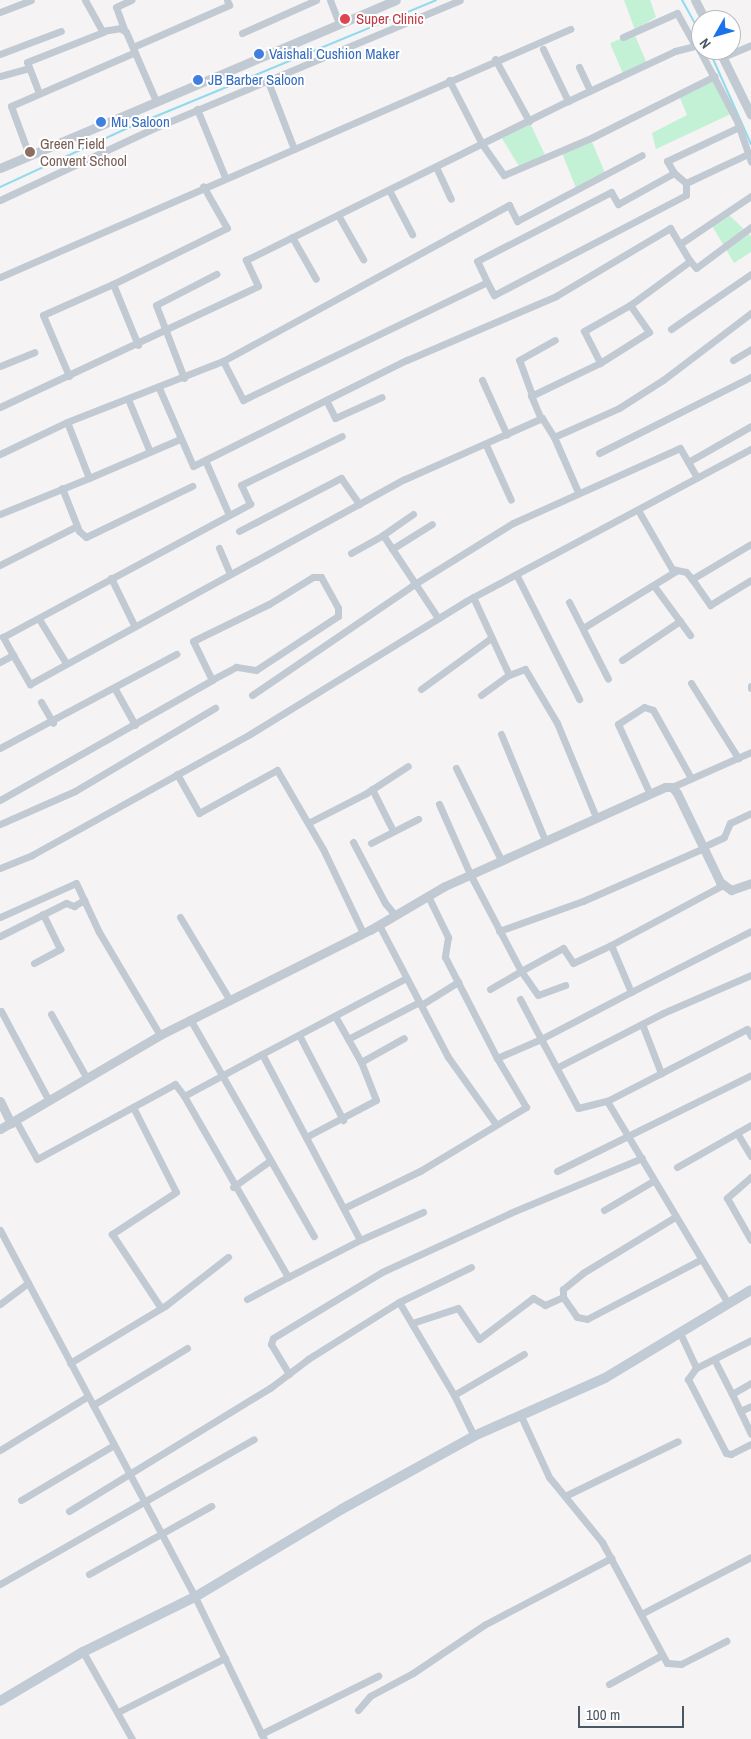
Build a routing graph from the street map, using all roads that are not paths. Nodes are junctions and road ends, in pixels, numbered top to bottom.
1 (31, 0) edge
2 (85, 0) edge
3 (131, 0) edge
4 (227, 0) edge
5 (316, 0) edge
6 (330, 0) edge
7 (396, 0) edge
8 (460, 0) edge
9 (0, 12) edge
10 (339, 24) junction
11 (124, 29) junction
12 (570, 29) dead end
13 (61, 31) dead end
14 (103, 32) junction
15 (242, 33) dead end
16 (691, 33) edge
17 (623, 36) dead end
18 (691, 47) edge
19 (543, 49) dead end
20 (134, 50) junction
21 (0, 54) edge
22 (495, 59) junction
23 (706, 60) edge
24 (724, 60) edge
25 (579, 67) dead end
26 (30, 68) junction
27 (0, 76) edge
28 (714, 76) junction
29 (267, 79) junction
30 (449, 80) junction
31 (590, 91) junction
32 (39, 93) junction
33 (156, 101) junction
34 (568, 101) junction
35 (197, 109) junction
36 (751, 115) edge
37 (529, 121) junction
38 (739, 127) junction
39 (482, 144) junction
40 (294, 149) junction
41 (748, 154) junction
42 (29, 155) junction
43 (642, 155) dead end
44 (751, 162) edge
45 (436, 167) junction
46 (0, 168) edge
47 (674, 173) junction
48 (225, 177) junction
49 (686, 183) junction
50 (203, 186) junction
51 (389, 190) junction
52 (751, 196) edge
53 (451, 199) dead end
54 (0, 200) edge
55 (338, 215) junction
56 (751, 227) edge
57 (412, 234) dead end
58 (292, 237) junction
59 (680, 244) junction
60 (362, 259) dead end
61 (690, 261) junction
62 (216, 274) dead end
63 (751, 274) edge
64 (0, 277) edge
65 (316, 279) dead end
66 (487, 282) junction
67 (113, 284) junction
68 (630, 305) junction
69 (751, 313) edge
70 (671, 330) dead end
71 (168, 331) junction
72 (555, 340) dead end
73 (138, 345) junction
74 (751, 349) edge
75 (34, 352) dead end
76 (733, 360) dead end
77 (223, 361) junction
78 (600, 363) junction
79 (0, 366) edge
80 (69, 376) junction
81 (751, 377) edge
82 (184, 378) junction
83 (482, 380) dead end
84 (159, 388) junction
85 (532, 396) junction
86 (382, 397) dead end
87 (128, 399) junction
88 (326, 400) junction
89 (0, 407) edge
90 (540, 419) junction
91 (67, 422) junction
92 (751, 426) edge
93 (507, 435) junction
94 (342, 436) dead end
95 (554, 437) junction
96 (180, 439) junction
97 (486, 445) junction
98 (751, 449) edge
99 (150, 452) junction
100 (599, 453) dead end
101 (0, 454) edge
102 (205, 460) junction
103 (688, 462) junction
104 (698, 477) junction
105 (89, 478) junction
106 (192, 486) dead end
107 (62, 488) junction
108 (578, 492) junction
109 (511, 500) dead end
110 (358, 504) junction
111 (638, 510) junction
112 (0, 514) edge
113 (413, 514) dead end
114 (229, 515) junction
115 (432, 524) dead end
116 (77, 526) junction
117 (239, 530) dead end
118 (383, 535) junction
119 (751, 544) edge
120 (218, 548) dead end
121 (392, 549) junction
122 (351, 553) dead end
123 (0, 565) edge
124 (676, 571) junction
125 (229, 572) junction
126 (516, 576) junction
127 (111, 578) junction
128 (692, 579) junction
129 (751, 580) edge
130 (413, 585) junction
131 (654, 586) junction
132 (473, 598) junction
133 (569, 602) dead end
134 (438, 618) junction
135 (39, 619) junction
136 (680, 621) junction
137 (134, 625) junction
138 (583, 628) junction
139 (2, 634) edge
140 (690, 635) dead end
141 (491, 638) junction
142 (176, 654) dead end
143 (12, 655) junction
144 (622, 660) dead end
145 (0, 662) edge
146 (66, 663) junction
147 (509, 674) junction
148 (608, 679) dead end
149 (212, 680) junction
150 (691, 683) dead end
151 (115, 689) junction
152 (422, 689) dead end
153 (252, 695) dead end
154 (481, 695) dead end
155 (579, 699) dead end
156 (41, 702) dead end
157 (215, 708) dead end
158 (53, 723) junction
159 (135, 726) junction
160 (501, 734) dead end
161 (0, 748) edge
162 (751, 752) edge
163 (738, 758) junction
164 (408, 766) dead end
165 (456, 768) dead end
166 (177, 774) junction
167 (691, 778) junction
168 (672, 787) junction
169 (372, 789) junction
170 (650, 794) junction
171 (0, 800) edge
172 (439, 804) dead end
173 (751, 813) edge
174 (596, 817) junction
175 (418, 819) dead end
176 (308, 823) junction
177 (0, 824) edge
178 (393, 832) junction
179 (545, 840) junction
180 (353, 842) dead end
181 (371, 843) dead end
182 (704, 847) junction
183 (500, 860) junction
184 (0, 868) edge
185 (470, 874) junction
186 (751, 884) edge
187 (723, 885) junction
188 (428, 896) junction
189 (84, 900) junction
190 (43, 914) junction
191 (395, 915) junction
192 (0, 917) edge
193 (180, 917) dead end
194 (379, 925) junction
195 (498, 931) junction
196 (751, 931) edge
197 (363, 934) junction
198 (0, 936) edge
199 (611, 945) junction
200 (34, 963) dead end
201 (521, 971) junction
202 (751, 975) edge
203 (406, 978) junction
204 (458, 982) junction
205 (565, 986) dead end
206 (490, 989) dead end
207 (631, 992) junction
208 (229, 999) junction
209 (520, 999) dead end
210 (420, 1003) junction
211 (1, 1011) edge
212 (51, 1014) dead end
213 (335, 1016) junction
214 (190, 1019) junction
215 (642, 1024) junction
216 (750, 1031) edge
217 (160, 1035) junction
218 (299, 1035) junction
219 (404, 1038) dead end
220 (348, 1039) junction
221 (541, 1039) junction
222 (262, 1054) junction
223 (497, 1058) junction
224 (361, 1062) junction
225 (558, 1067) junction
226 (662, 1073) junction
227 (751, 1075) edge
228 (221, 1076) junction
229 (86, 1077) junction
230 (184, 1096) junction
231 (0, 1101) edge
232 (49, 1101) junction
233 (607, 1101) junction
234 (133, 1107) junction
235 (343, 1120) junction
236 (14, 1122) junction
237 (495, 1123) junction
238 (751, 1125) edge
239 (0, 1129) edge
240 (737, 1133) junction
241 (306, 1137) junction
242 (630, 1137) junction
243 (751, 1156) edge
244 (642, 1158) junction
245 (268, 1162) junction
246 (677, 1167) dead end
247 (557, 1171) dead end
248 (751, 1177) edge
249 (653, 1180) junction
250 (233, 1187) junction
251 (344, 1208) junction
252 (604, 1210) dead end
253 (423, 1212) dead end
254 (675, 1217) junction
255 (0, 1230) edge
256 (314, 1236) dead end
257 (360, 1240) junction
258 (751, 1240) edge
259 (8, 1244) junction
260 (0, 1249) edge
261 (228, 1257) dead end
262 (700, 1260) junction
263 (471, 1267) dead end
264 (288, 1277) junction
265 (28, 1283) junction
266 (751, 1290) edge
267 (563, 1297) junction
268 (247, 1299) dead end
269 (399, 1302) junction
270 (728, 1303) junction
271 (0, 1304) edge
272 (161, 1308) junction
273 (412, 1323) junction
274 (680, 1333) junction
275 (750, 1342) edge
276 (187, 1348) dead end
277 (524, 1354) dead end
278 (714, 1359) junction
279 (70, 1363) junction
280 (696, 1368) junction
281 (288, 1374) junction
282 (751, 1384) edge
283 (732, 1394) junction
284 (454, 1395) junction
285 (88, 1396) junction
286 (93, 1405) junction
287 (751, 1406) edge
288 (740, 1411) junction
289 (520, 1414) junction
290 (751, 1434) edge
291 (474, 1436) junction
292 (254, 1439) dead end
293 (678, 1441) dead end
294 (751, 1444) edge
295 (114, 1445) junction
296 (0, 1450) edge
297 (130, 1474) junction
298 (567, 1496) junction
299 (21, 1500) dead end
300 (145, 1503) junction
301 (211, 1506) dead end
302 (69, 1511) dead end
303 (161, 1533) junction
304 (751, 1557) edge
305 (611, 1558) junction
306 (89, 1574) dead end
307 (0, 1584) edge
308 (195, 1598) junction
309 (641, 1614) junction
310 (726, 1641) dead end
311 (83, 1652) junction
312 (662, 1655) junction
313 (225, 1658) junction
314 (378, 1676) dead end
315 (609, 1684) dead end
316 (0, 1701) edge
317 (358, 1710) dead end
318 (118, 1712) junction
319 (262, 1736) edge
320 (132, 1739) edge

1 - 9 street
2 - 14 street
3 - 11 street
4 - 20 street
5 - 15 street
6 - 10 street
7 - 10 street
8 - 29 street
10 - 33 street
11 - 14 street
11 - 20 street
12 - 22 street
13 - 21 street
14 - 26 street
16 - 17 street
18 - 31 street
19 - 34 street
20 - 32 street
20 - 33 street
22 - 30 street
22 - 37 street
23 - 28 street
24 - 36 street
25 - 31 street
26 - 27 street
26 - 32 street
28 - 38 street
28 - 39 street
29 - 35 street
29 - 40 street
30 - 39 street
30 - 40 street
31 - 34 street
32 - 42 street
33 - 42 street
34 - 37 street
35 - 48 street
35 - 54 street
37 - 39 street
38 - 41 street
38 - 47 street
39 - 45 street
40 - 48 street
41 - 44 street
41 - 49 street
42 - 46 street
43 - 77 street
45 - 51 street
45 - 53 street
47 - 49 street
47 - 66 street
48 - 50 street
49 - 66 street
50 - 64 street
50 - 67 street
51 - 55 street
51 - 57 street
52 - 59 street
55 - 58 street
55 - 60 street
56 - 61 street
58 - 65 street
58 - 71 street
59 - 61 street
59 - 88 street
61 - 68 street
62 - 71 street
63 - 70 street
66 - 77 street
67 - 73 street
67 - 80 street
68 - 78 street
68 - 78 street
69 - 95 street
71 - 73 street
71 - 82 street
72 - 85 street
73 - 80 street
74 - 76 street
75 - 79 street
77 - 82 street
78 - 85 street
80 - 89 street
81 - 100 street
82 - 84 street
83 - 93 street
84 - 87 street
84 - 96 street
85 - 90 street
86 - 88 street
87 - 91 street
87 - 99 street
88 - 102 street
90 - 93 street
90 - 95 street
91 - 101 street
91 - 105 street
92 - 103 street
93 - 97 street
94 - 114 street
95 - 108 street
96 - 99 street
96 - 102 street
97 - 109 street
97 - 110 street
98 - 104 street
99 - 105 street
102 - 114 street
103 - 104 street
103 - 108 street
104 - 111 street
105 - 107 street
106 - 116 street
107 - 112 street
107 - 116 street
108 - 130 street
110 - 117 street
110 - 125 street
111 - 124 street
111 - 126 street
113 - 118 street
114 - 127 street
115 - 121 street
116 - 123 street
118 - 121 street
118 - 122 street
119 - 128 street
120 - 125 street
121 - 130 street
124 - 128 street
124 - 131 street
125 - 137 street
126 - 132 street
126 - 155 street
127 - 135 street
127 - 137 street
128 - 129 street
130 - 134 street
130 - 153 street
131 - 136 street
131 - 138 street
132 - 134 street
132 - 141 street
133 - 138 street
134 - 166 street
135 - 139 street
135 - 146 street
136 - 140 street
136 - 144 street
137 - 146 street
138 - 148 street
139 - 143 street
141 - 147 street
141 - 152 street
142 - 151 street
143 - 145 street
143 - 146 street
147 - 154 street
147 - 174 street
149 - 149 street
149 - 159 street
150 - 163 street
151 - 158 street
151 - 159 street
156 - 158 street
157 - 177 street
158 - 161 street
159 - 171 street
160 - 179 street
162 - 163 street
163 - 167 street
164 - 169 street
165 - 183 street
166 - 176 street
166 - 184 street
167 - 168 street
167 - 170 street
168 - 170 street
168 - 182 street
169 - 176 street
169 - 178 street
170 - 174 street
172 - 185 street
173 - 182 street
174 - 179 street
175 - 178 street
176 - 197 street
178 - 181 street
179 - 183 street
180 - 191 street
182 - 187 street
182 - 195 street
183 - 185 street
185 - 188 street
185 - 195 street
186 - 187 street
187 - 199 street
188 - 191 street
188 - 204 street
189 - 190 street
189 - 192 street
189 - 217 street
190 - 198 street
190 - 200 street
191 - 194 street
193 - 208 street
194 - 197 street
194 - 203 street
195 - 201 street
196 - 207 street
197 - 208 street
199 - 201 street
199 - 207 street
201 - 205 street
201 - 206 street
202 - 215 street
203 - 210 street
203 - 213 street
204 - 210 street
204 - 223 street
207 - 221 street
208 - 214 street
209 - 221 street
210 - 220 street
210 - 237 street
211 - 232 street
212 - 229 street
213 - 218 street
213 - 220 street
214 - 217 street
214 - 228 street
215 - 225 street
215 - 226 street
216 - 226 street
217 - 229 street
218 - 222 street
218 - 235 street
219 - 224 street
220 - 224 street
221 - 223 street
221 - 225 street
222 - 228 street
222 - 241 street
223 - 237 street
224 - 235 street
225 - 233 street
226 - 233 street
227 - 242 street
228 - 230 street
228 - 245 street
229 - 232 street
230 - 234 street
230 - 250 street
231 - 236 street
232 - 236 street
233 - 242 street
234 - 236 street
234 - 272 street
235 - 241 street
236 - 239 street
237 - 251 street
238 - 240 street
240 - 243 street
240 - 246 street
241 - 251 street
242 - 244 street
242 - 247 street
244 - 249 street
244 - 281 street
245 - 250 street
245 - 256 street
248 - 258 street
249 - 252 street
249 - 254 street
250 - 264 street
251 - 257 street
253 - 257 street
254 - 262 street
254 - 267 street
255 - 259 street
257 - 264 street
259 - 260 street
259 - 265 street
261 - 272 street
262 - 267 street
262 - 270 street
263 - 269 street
264 - 268 street
265 - 271 street
265 - 279 street
266 - 270 main road
267 - 273 street
269 - 273 street
269 - 281 street
270 - 274 main road
272 - 279 street
273 - 284 street
274 - 280 street
274 - 289 main road
275 - 278 street
276 - 286 street
277 - 284 street
278 - 280 street
278 - 283 street
279 - 285 street
280 - 294 street
281 - 297 street
282 - 283 street
283 - 288 street
284 - 291 street
285 - 286 street
285 - 296 street
286 - 295 street
287 - 288 street
288 - 290 street
289 - 291 main road
289 - 298 street
291 - 308 main road
292 - 300 street
293 - 298 street
295 - 297 street
295 - 299 street
297 - 300 street
297 - 302 street
298 - 305 street
300 - 303 street
300 - 307 street
301 - 303 street
303 - 306 street
303 - 308 street
304 - 309 street
305 - 309 street
305 - 317 street
308 - 311 main road
308 - 313 street
309 - 312 street
310 - 312 street
311 - 316 main road
311 - 318 street
312 - 315 street
313 - 318 street
313 - 319 street
314 - 319 street
318 - 320 street

